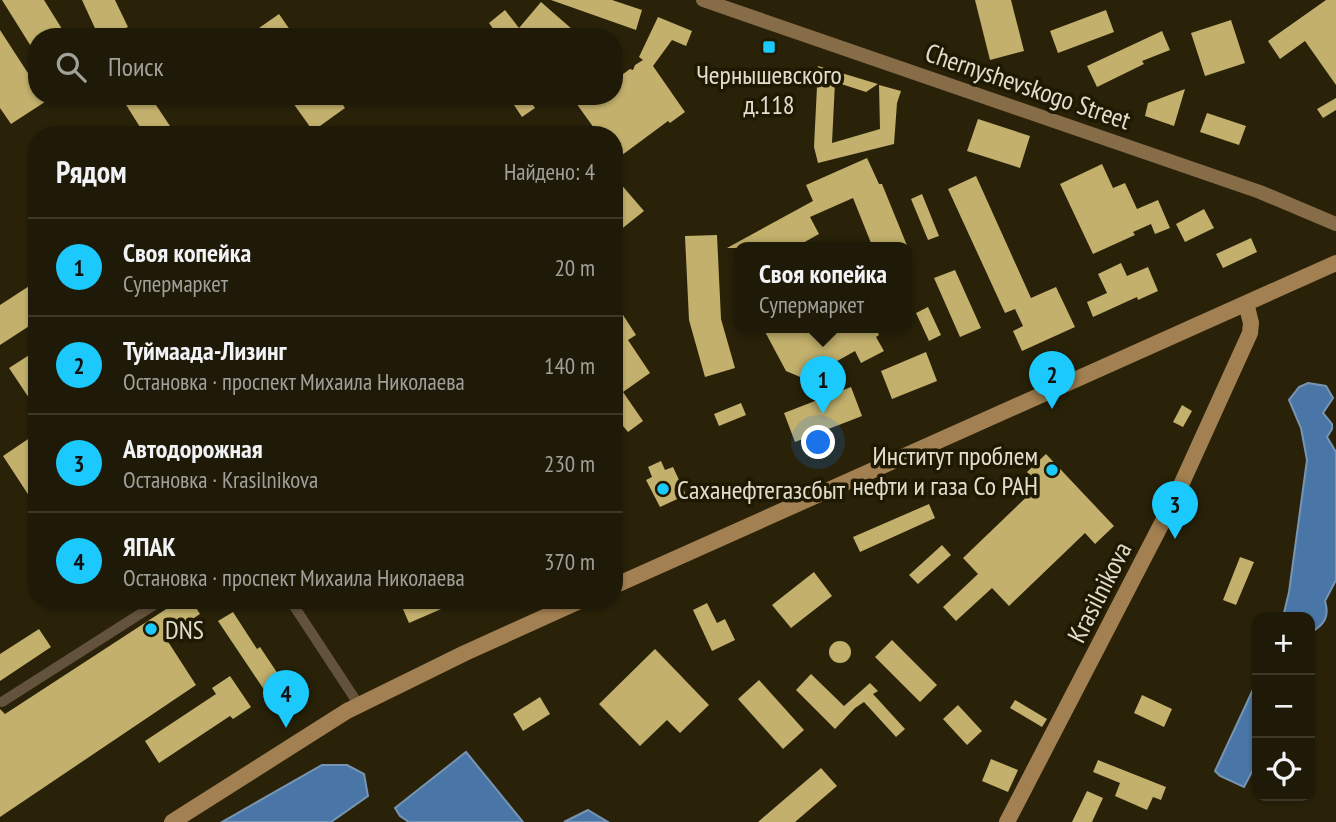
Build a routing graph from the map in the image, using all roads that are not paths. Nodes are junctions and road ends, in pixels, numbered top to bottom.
1 (703, 0) edge
2 (1336, 225) edge
3 (1336, 263) edge
4 (1246, 303) junction
5 (623, 582) edge
6 (148, 609) edge
7 (296, 609) edge
8 (563, 609) edge
9 (2, 702) dead end
10 (359, 705) junction
11 (180, 820) edge
12 (1007, 822) edge

1 - 2 main road, Chernyshevskogo Street
3 - 4 main road
4 - 5 main road
4 - 12 main road, Krasilnikova
6 - 9 street
7 - 10 street
8 - 10 main road
10 - 11 main road

